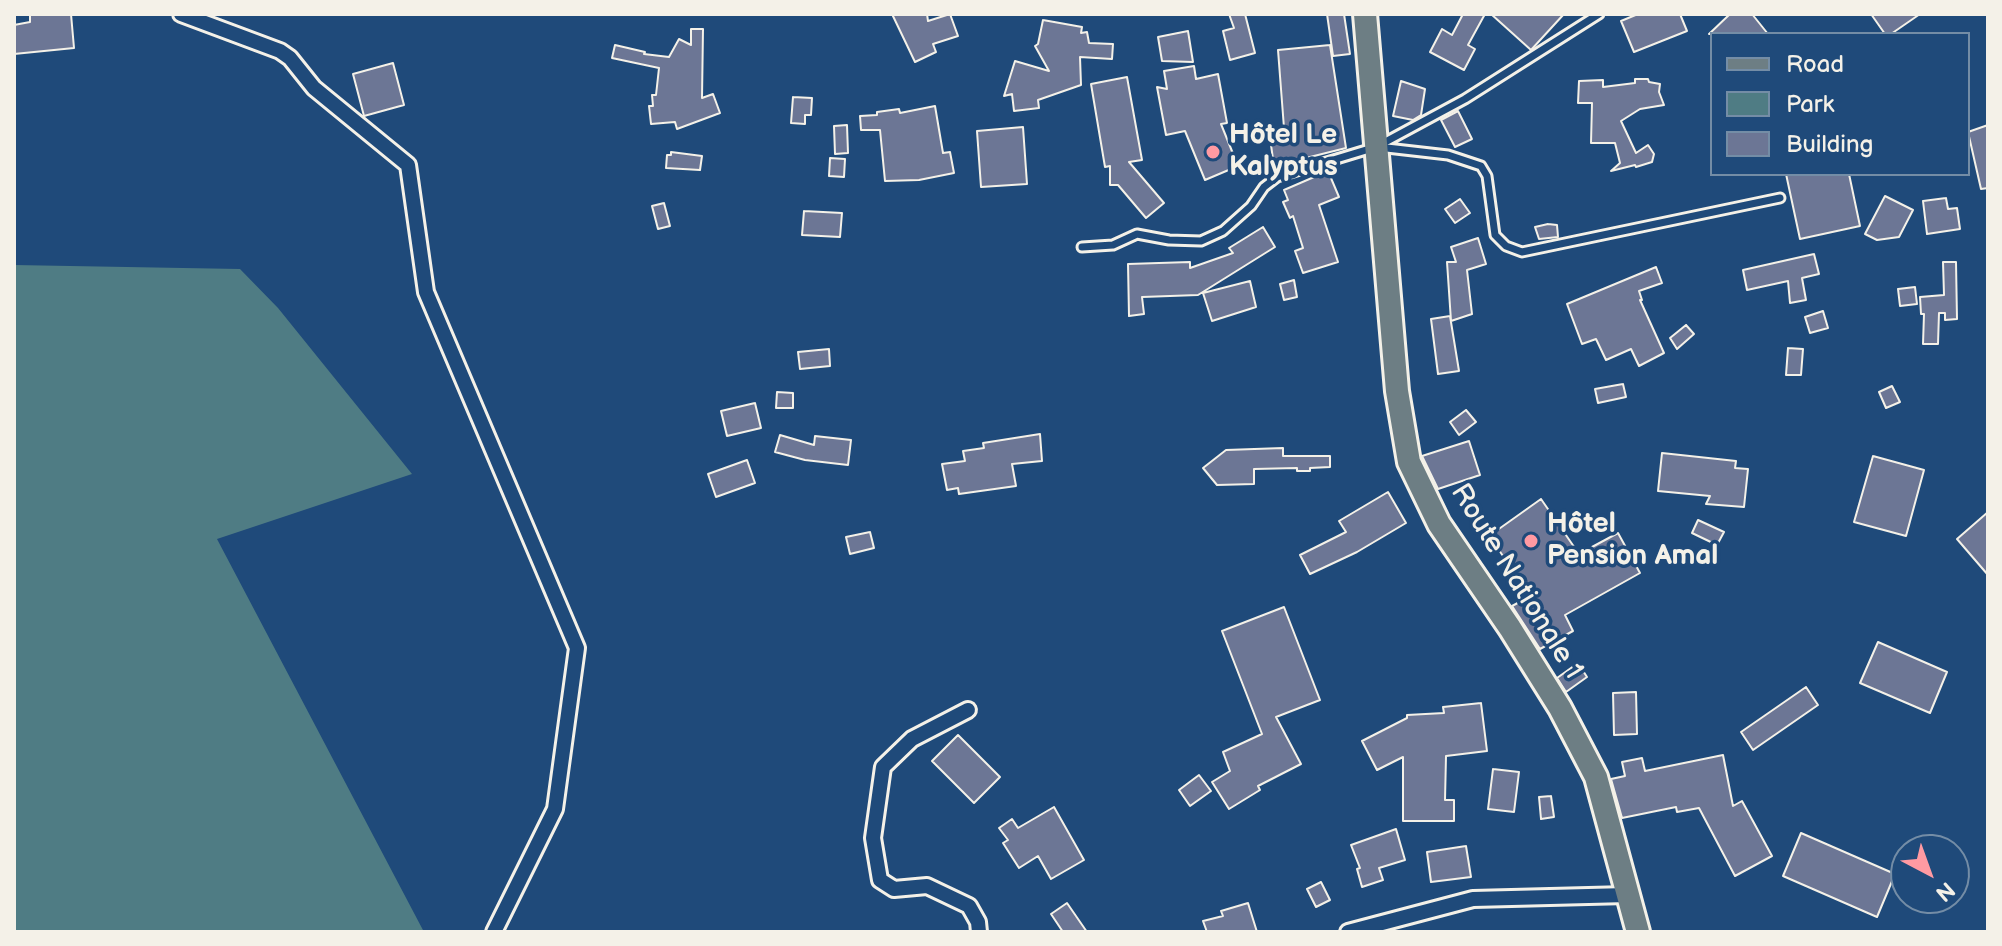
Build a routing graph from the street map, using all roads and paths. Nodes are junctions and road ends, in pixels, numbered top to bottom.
1 (181, 14) edge
2 (1365, 14) edge
3 (1599, 14) edge
4 (1376, 147) junction
5 (1780, 198) dead end
6 (1082, 247) dead end
7 (968, 710) dead end
8 (1627, 895) junction
9 (494, 932) edge
10 (979, 932) edge
11 (1348, 932) edge
12 (1638, 932) edge

1 - 9 street
2 - 4 main road, Route Nationale 1
3 - 4 lane
4 - 5 lane
4 - 6 lane
4 - 8 main road, Route Nationale 1
7 - 10 street
8 - 11 street
8 - 12 main road, Route Nationale 1

